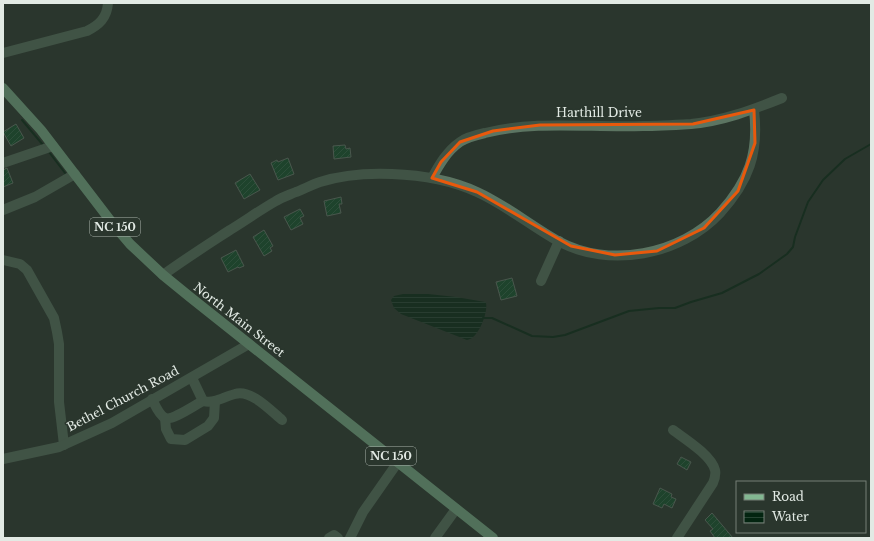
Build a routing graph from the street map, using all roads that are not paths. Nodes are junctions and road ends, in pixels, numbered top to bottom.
1 (108, 3) edge
2 (3, 53) edge
3 (3, 88) edge
4 (782, 98) dead end
5 (754, 110) junction
6 (53, 146) junction
7 (3, 163) edge
8 (75, 174) junction
9 (432, 178) junction
10 (3, 210) edge
11 (559, 241) junction
12 (3, 260) edge
13 (163, 275) junction
14 (541, 280) dead end
15 (249, 344) junction
16 (192, 378) junction
17 (152, 399) junction
18 (203, 401) junction
19 (215, 401) junction
20 (165, 418) junction
21 (282, 420) dead end
22 (673, 430) dead end
23 (64, 445) junction
24 (3, 459) edge
25 (398, 462) junction
26 (456, 509) junction
27 (329, 538) edge
28 (338, 538) edge
29 (350, 538) edge
30 (435, 538) edge
31 (492, 538) edge
32 (677, 538) edge

1 - 2 street
3 - 6 main road, North Main Street / NC 150
4 - 5 street, Harthill Drive
5 - 9 street, Harthill Drive
5 - 11 street
6 - 7 street
6 - 8 main road, North Main Street / NC 150
8 - 10 street
8 - 13 main road, North Main Street / NC 150
9 - 11 street
9 - 13 street
11 - 14 street
12 - 23 street
13 - 15 main road, North Main Street / NC 150
15 - 16 street, Bethel Church Road
15 - 25 main road, North Main Street / NC 150
16 - 17 street, Bethel Church Road
16 - 18 street
17 - 20 street
17 - 23 street, Bethel Church Road
18 - 19 street
18 - 20 street
19 - 20 street
19 - 21 street
22 - 32 street
23 - 24 street, Bethel Church Road
25 - 26 main road, North Main Street / NC 150
25 - 29 street
26 - 30 street
26 - 31 main road, North Main Street / NC 150
27 - 28 street

